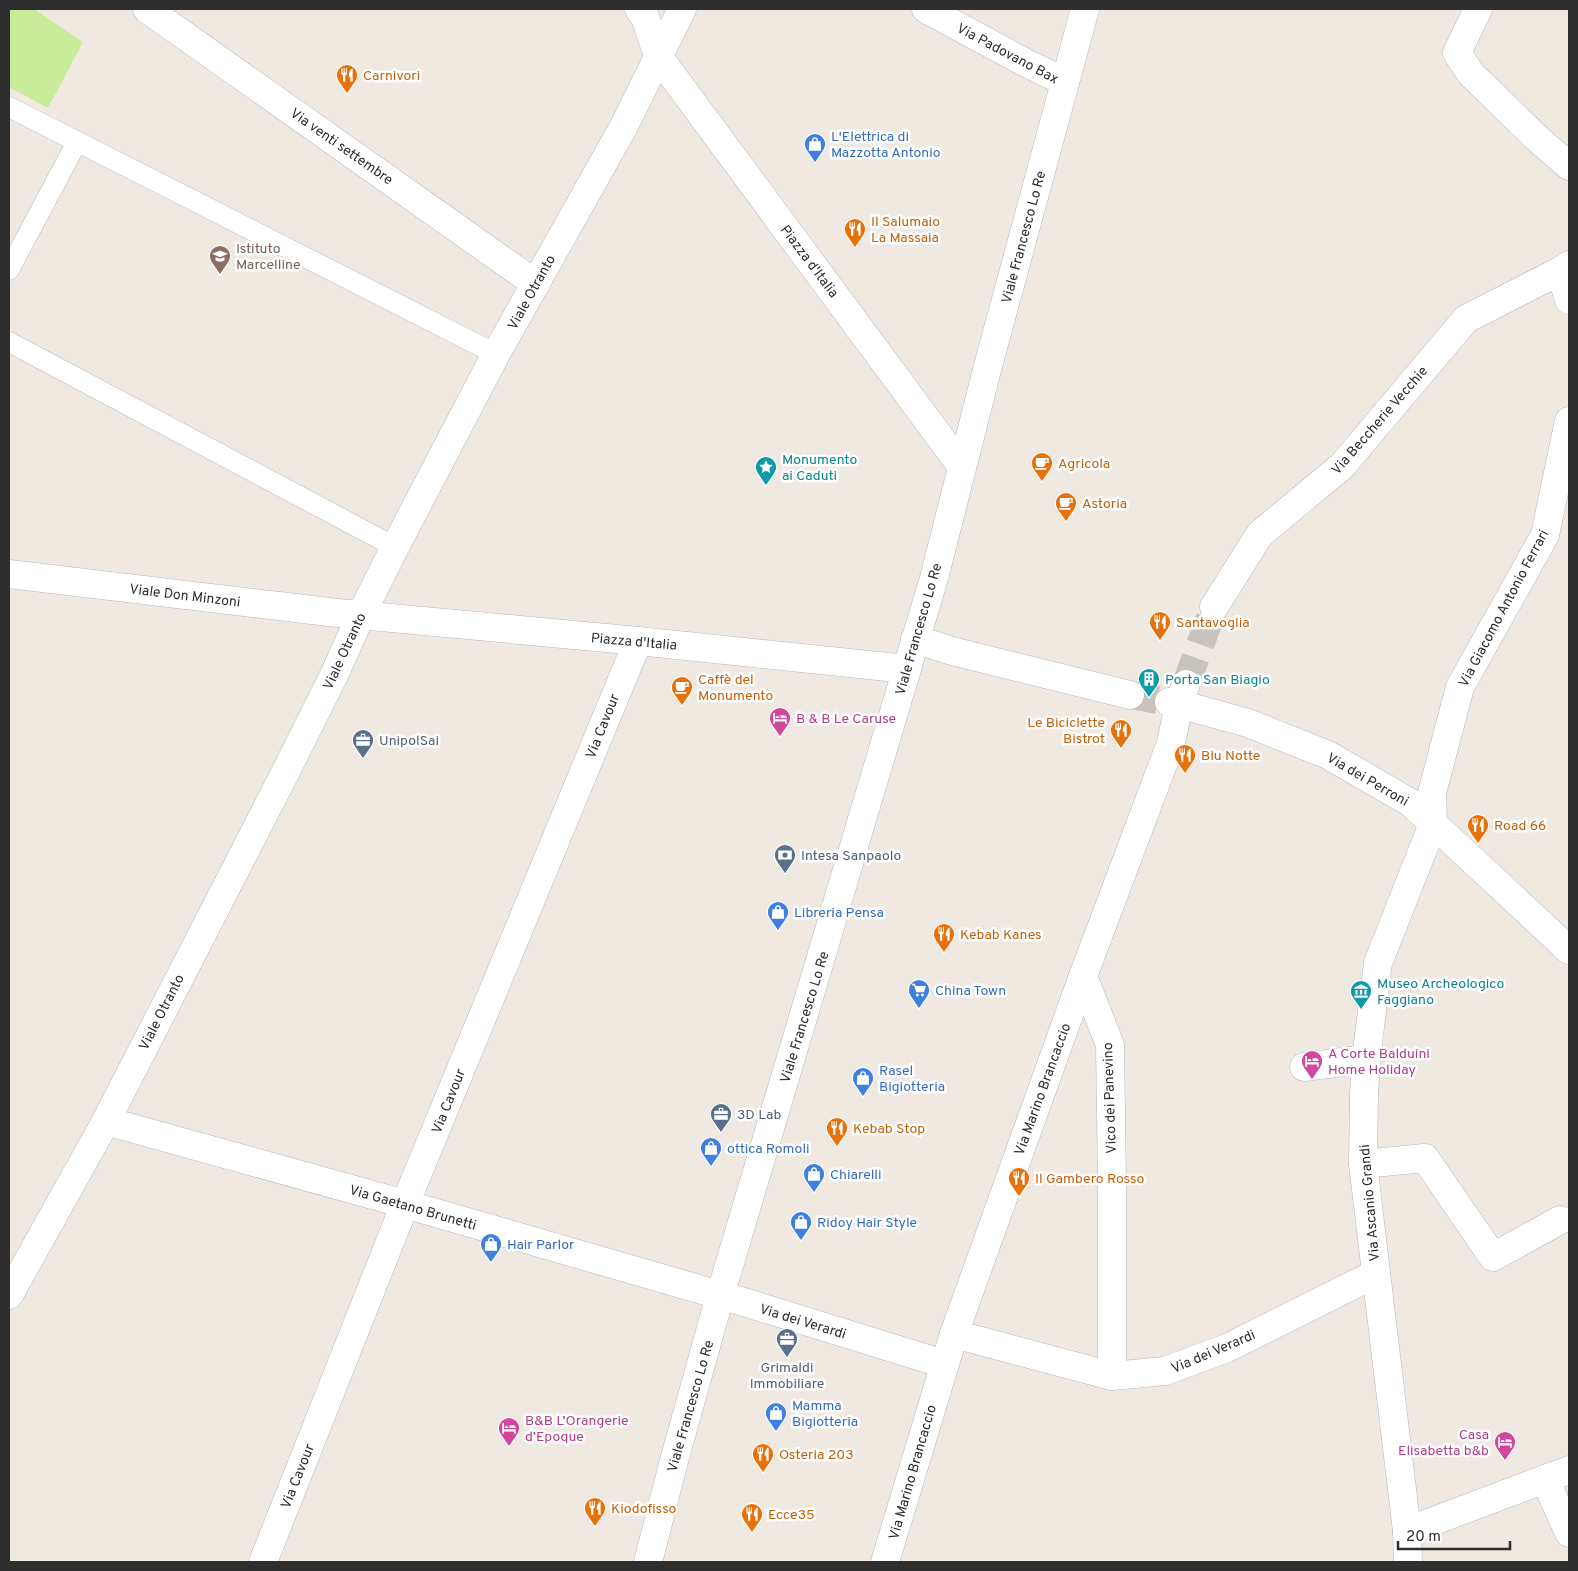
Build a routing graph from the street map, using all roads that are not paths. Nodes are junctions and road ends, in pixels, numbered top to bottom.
1 (147, 9) edge
2 (639, 9) edge
3 (682, 9) edge
4 (926, 9) edge
5 (1085, 9) edge
6 (1478, 9) edge
7 (658, 56) junction
8 (1065, 82) junction
9 (9, 107) edge
10 (76, 142) junction
11 (1569, 166) edge
12 (1565, 268) edge
13 (9, 270) edge
14 (536, 284) junction
15 (1569, 300) edge
16 (9, 342) edge
17 (496, 354) junction
18 (1569, 421) edge
19 (962, 467) junction
20 (1561, 505) edge
21 (395, 547) junction
22 (9, 574) edge
23 (1214, 607) tunnel mouth
24 (361, 615) junction
25 (915, 639) junction
26 (638, 641) junction
27 (907, 669) junction
28 (1130, 694) tunnel mouth
29 (1178, 697) joint
30 (1433, 824) junction
31 (1569, 950) edge
32 (1083, 976) junction
33 (1366, 1059) junction
34 (1304, 1067) dead end
35 (106, 1121) junction
36 (1363, 1164) junction
37 (405, 1204) junction
38 (1560, 1220) dead end
39 (1375, 1274) junction
40 (9, 1294) edge
41 (720, 1296) junction
42 (954, 1334) junction
43 (944, 1364) junction
44 (1112, 1376) junction
45 (1557, 1474) edge
46 (1407, 1531) junction
47 (1569, 1533) edge
48 (263, 1562) edge
49 (648, 1562) edge
50 (885, 1562) edge
51 (1408, 1562) edge

1 - 14 street, Via venti settembre
2 - 7 street, Piazza d'Italia
3 - 7 street, Viale Otranto
4 - 8 street, Via Padovano Bax
5 - 8 street, Viale Francesco Lo Re
6 - 11 street
7 - 14 street, Viale Otranto
7 - 19 street, Piazza d'Italia
8 - 19 street, Viale Francesco Lo Re
9 - 10 lane
10 - 13 lane
10 - 17 lane
12 - 15 street
12 - 23 street, Via Beccherie Vecchie
14 - 17 street, Viale Otranto
16 - 21 lane
17 - 21 street, Viale Otranto
18 - 20 street, Via Giacomo Antonio Ferrari
19 - 25 street, Viale Francesco Lo Re
20 - 30 street, Via Giacomo Antonio Ferrari
21 - 24 street, Viale Otranto
22 - 24 street, Viale Don Minzoni
24 - 26 street, Piazza d'Italia
24 - 35 street, Viale Otranto
25 - 27 street, Viale Francesco Lo Re
25 - 28 street
26 - 27 street, Piazza d'Italia
26 - 37 street, Via Cavour
27 - 41 street, Viale Francesco Lo Re
29 - 30 street, Via dei Perroni
29 - 32 street, Via Marino Brancaccio
30 - 31 street, Via dei Perroni
30 - 33 street, Via Ascanio Grandi
32 - 42 street, Via Marino Brancaccio
32 - 44 street, Vico dei Panevino
33 - 34 street
33 - 36 street, Via Ascanio Grandi
35 - 37 street, Via Gaetano Brunetti
35 - 40 street, Viale Otranto
36 - 38 street
36 - 39 street, Via Ascanio Grandi
37 - 41 street, Via Gaetano Brunetti
37 - 48 street, Via Cavour
39 - 44 street, Via dei Verardi
39 - 46 street, Via Ascanio Grandi
41 - 43 street, Via dei Verardi
41 - 49 street, Viale Francesco Lo Re
42 - 43 street, Via Marino Brancaccio
42 - 44 street, Via dei Verardi
43 - 50 street, Via Marino Brancaccio
45 - 46 street
45 - 47 street
46 - 51 street, Via Ascanio Grandi

